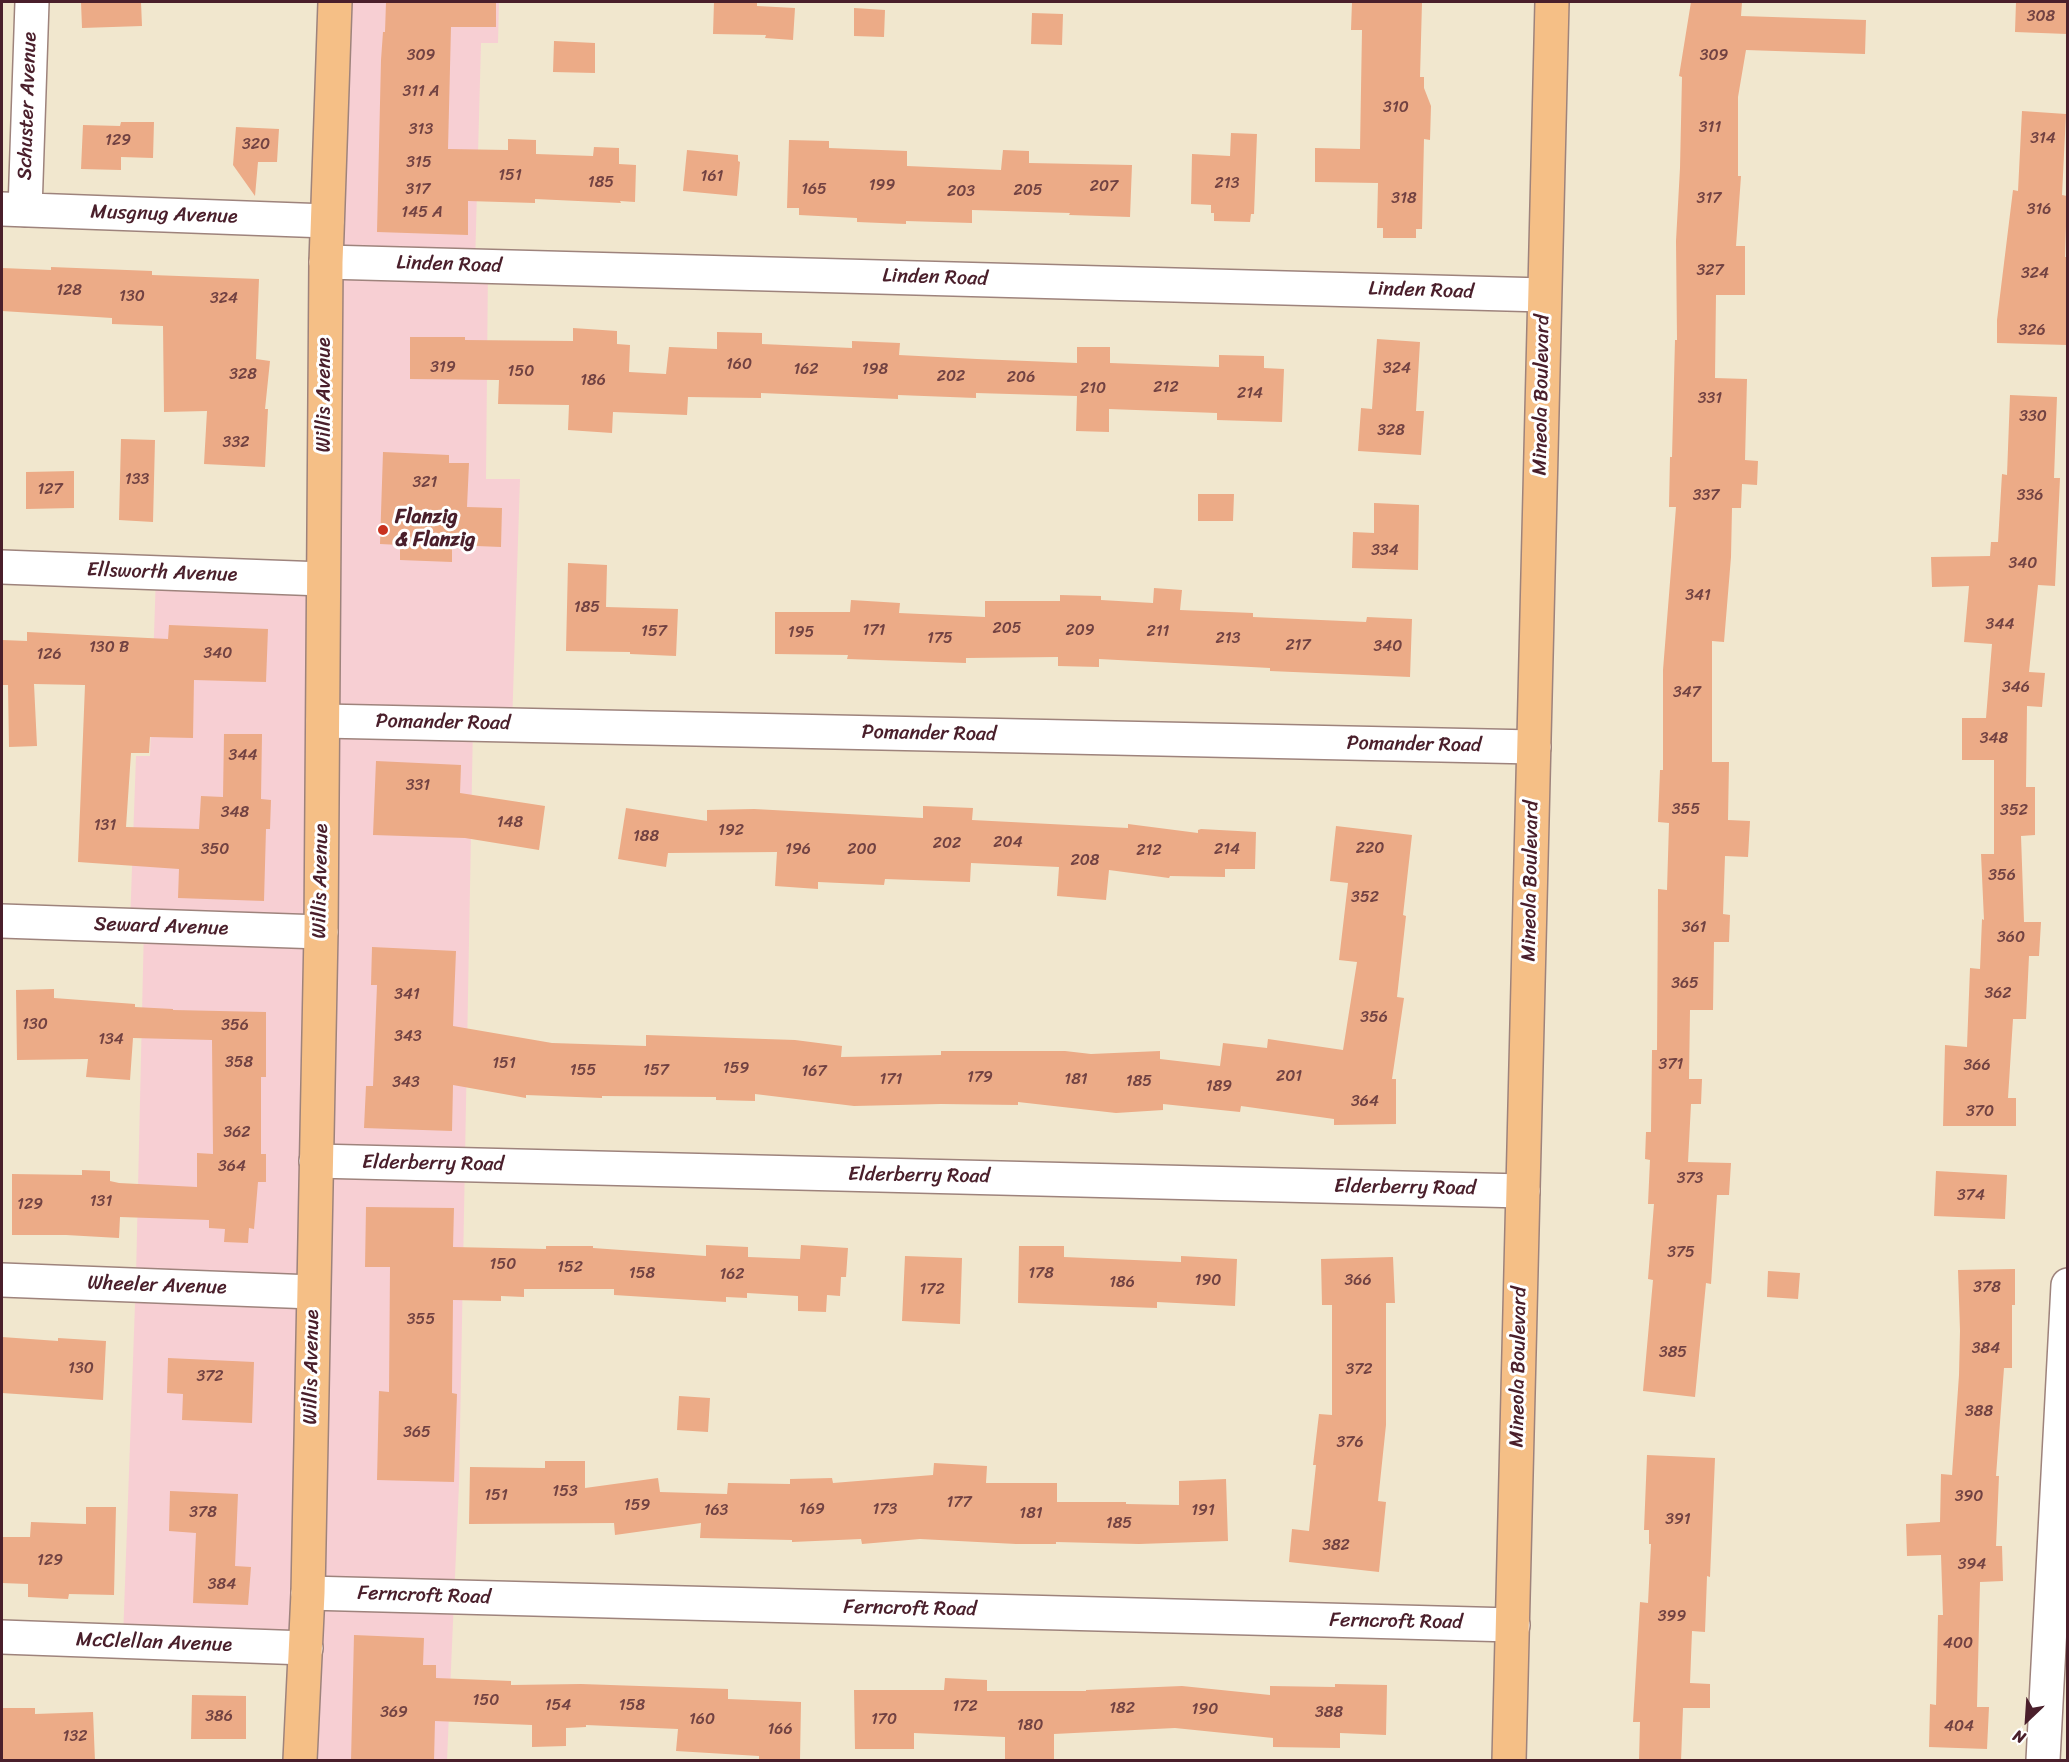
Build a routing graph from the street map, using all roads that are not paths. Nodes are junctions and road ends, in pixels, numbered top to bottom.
1 (32, 2) edge
2 (335, 2) edge
3 (1552, 2) edge
4 (13, 210) edge
5 (327, 221) junction
6 (326, 261) junction
7 (1544, 295) junction
8 (2, 567) edge
9 (323, 579) junction
10 (323, 721) junction
11 (1534, 747) junction
12 (2, 921) edge
13 (321, 932) junction
14 (316, 1161) junction
15 (1523, 1191) junction
16 (2, 1280) edge
17 (2067, 1285) edge
18 (313, 1292) junction
19 (2064, 1413) edge
20 (308, 1593) junction
21 (1513, 1625) junction
22 (2, 1637) edge
23 (306, 1648) junction
24 (300, 1761) edge
25 (1509, 1761) edge
26 (2043, 1761) edge

1 - 4 street, Schuster Avenue
2 - 5 main road, Willis Avenue
3 - 7 main road, Mineola Boulevard
4 - 5 street, Musgnug Avenue
5 - 6 main road, Willis Avenue
6 - 7 street, Linden Road
6 - 9 main road, Willis Avenue
7 - 11 main road, Mineola Boulevard
8 - 9 street, Ellsworth Avenue
9 - 10 main road, Willis Avenue
10 - 11 street, Pomander Road
10 - 13 main road, Willis Avenue
11 - 15 main road, Mineola Boulevard
12 - 13 street, Seward Avenue
13 - 14 main road, Willis Avenue
14 - 15 street, Elderberry Road
14 - 18 main road, Willis Avenue
15 - 21 main road, Mineola Boulevard
16 - 18 street, Wheeler Avenue
17 - 19 street
18 - 20 main road, Willis Avenue
19 - 26 street
20 - 21 street, Ferncroft Road
20 - 23 main road, Willis Avenue
21 - 25 main road, Mineola Boulevard
22 - 23 street, McClellan Avenue
23 - 24 main road, Willis Avenue

